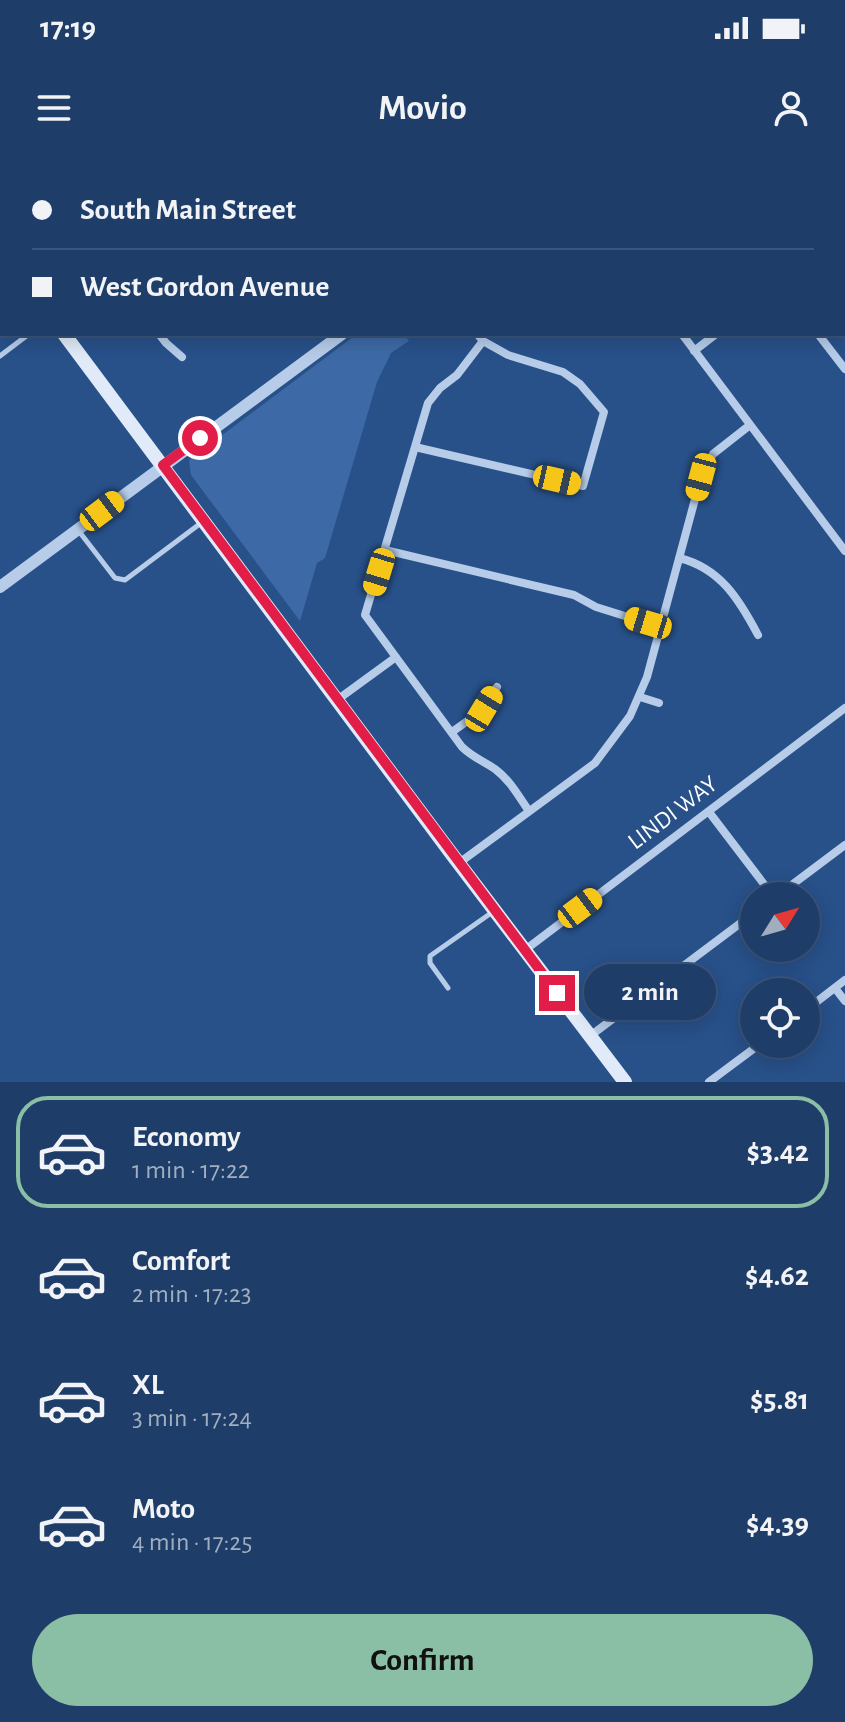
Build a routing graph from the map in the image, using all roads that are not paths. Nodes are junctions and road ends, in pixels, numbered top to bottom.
1 (26, 336) edge
2 (66, 336) edge
3 (161, 336) edge
4 (339, 336) edge
5 (683, 336) edge
6 (713, 336) edge
7 (820, 336) edge
8 (480, 338) edge
9 (694, 351) junction
10 (0, 356) edge
11 (182, 357) dead end
12 (845, 369) edge
13 (750, 425) junction
14 (415, 447) junction
15 (163, 465) junction
16 (204, 521) junction
17 (78, 529) junction
18 (385, 550) junction
19 (845, 551) edge
20 (679, 558) junction
21 (0, 587) edge
22 (660, 627) junction
23 (758, 635) dead end
24 (396, 657) junction
25 (497, 687) dead end
26 (640, 697) junction
27 (337, 700) junction
28 (659, 703) dead end
29 (845, 708) edge
30 (452, 732) junction
31 (529, 811) junction
32 (709, 812) junction
33 (845, 845) edge
34 (459, 863) junction
35 (764, 882) edge
36 (794, 882) edge
37 (495, 910) junction
38 (740, 924) edge
39 (525, 950) junction
40 (845, 980) edge
41 (448, 988) dead end
42 (835, 988) junction
43 (820, 999) edge
44 (845, 1001) edge
45 (590, 1036) junction
46 (741, 1058) edge
47 (625, 1082) edge
48 (709, 1082) edge

1 - 10 lane
2 - 15 main road
3 - 11 street
4 - 15 street
5 - 9 street
6 - 9 street
7 - 12 street
8 - 14 street
8 - 14 street
9 - 13 street
13 - 19 street
13 - 20 street
14 - 18 street
15 - 16 main road
15 - 17 street
16 - 17 lane
16 - 27 main road
17 - 21 street
18 - 22 street
18 - 24 street
20 - 22 street
20 - 23 street
22 - 26 street
24 - 27 street
24 - 30 street
25 - 30 street
26 - 28 street
26 - 31 street
27 - 34 main road
29 - 32 street, LINDI WAY
30 - 31 street
31 - 34 street
32 - 35 street
32 - 39 street, LINDI WAY
33 - 36 street
34 - 37 main road
37 - 39 main road
37 - 41 lane
38 - 45 street
39 - 45 main road
40 - 42 street
42 - 43 street
42 - 44 street
45 - 47 main road
46 - 48 street

